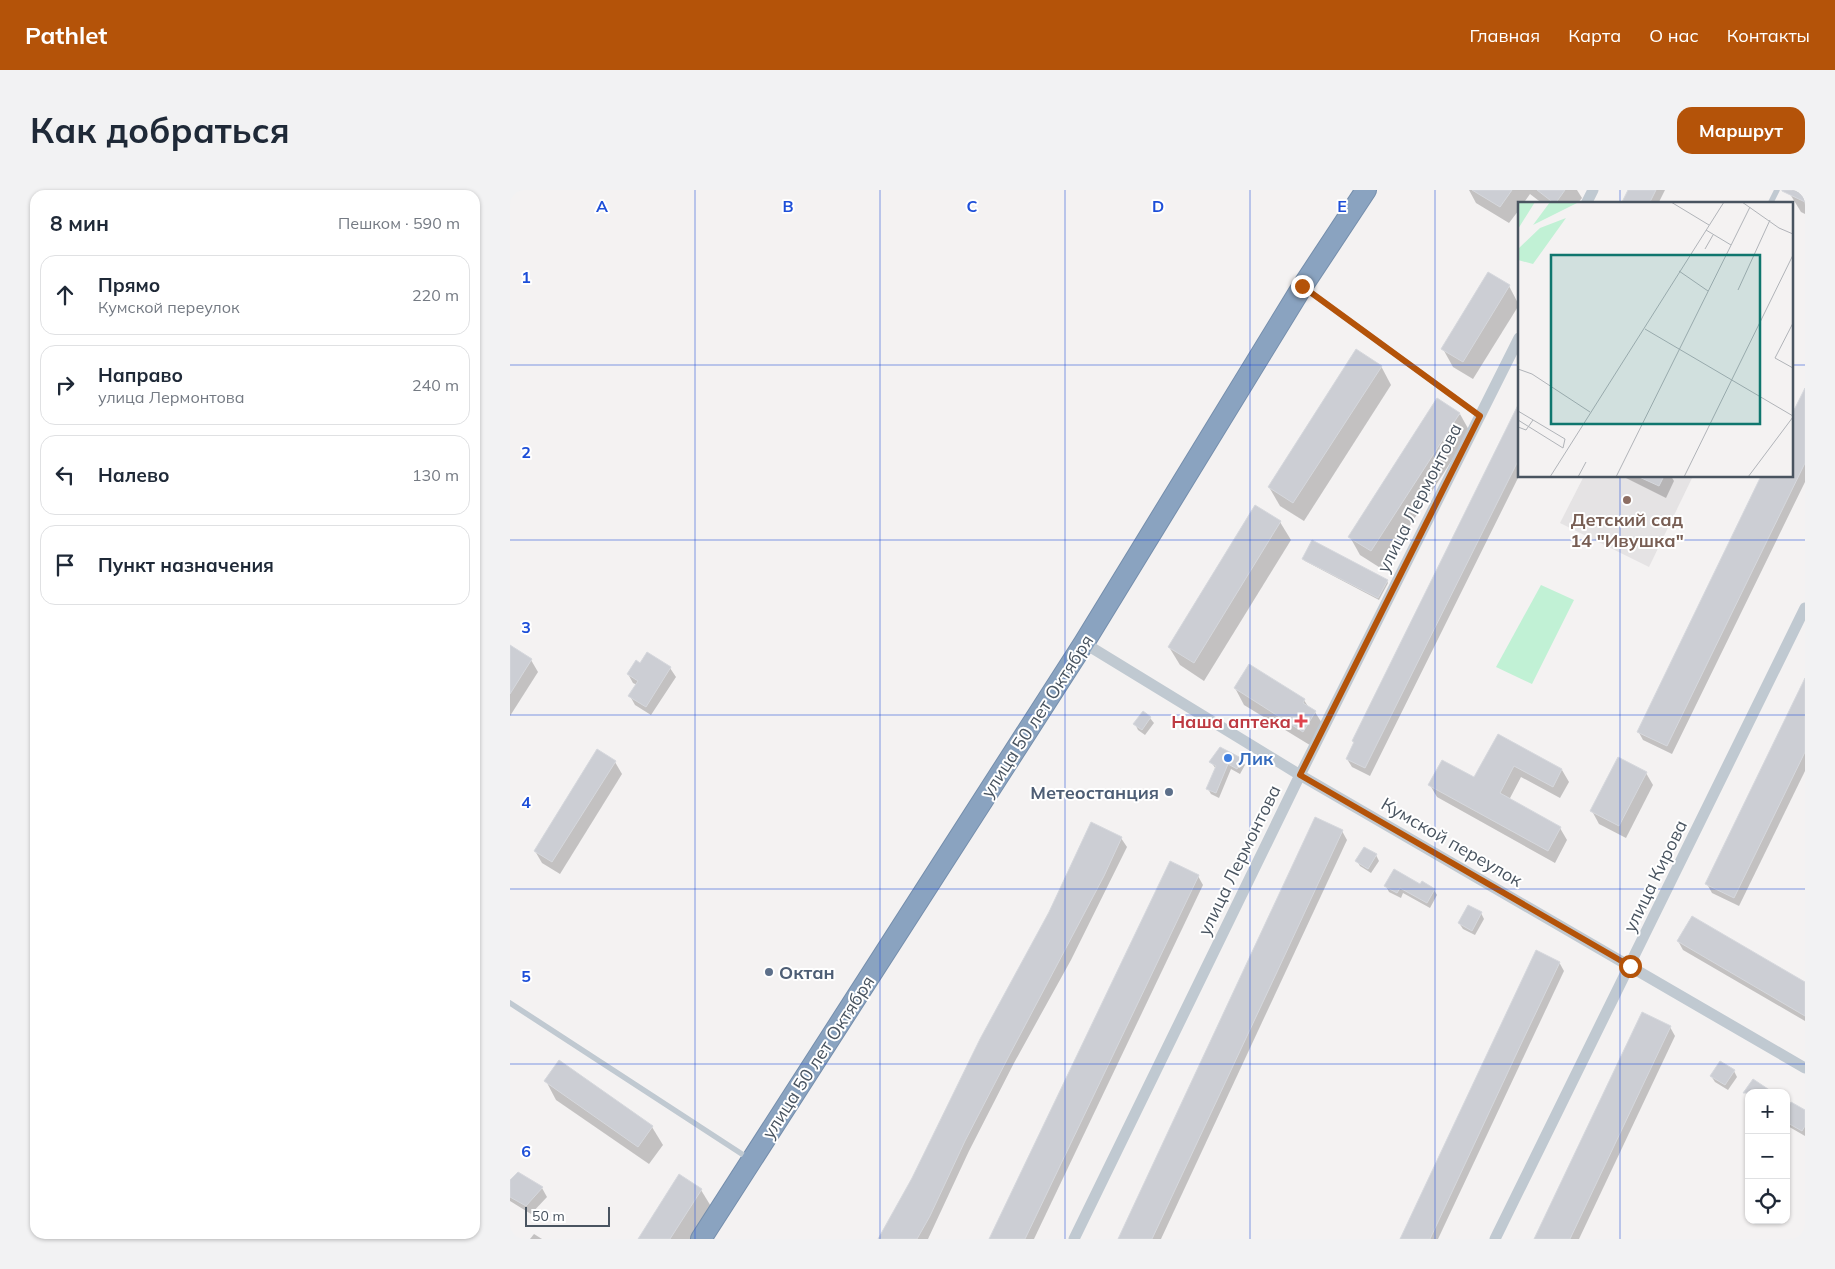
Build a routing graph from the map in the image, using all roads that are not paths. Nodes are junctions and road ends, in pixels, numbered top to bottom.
1 (1366, 190) edge
2 (1593, 190) edge
3 (1777, 190) edge
4 (1587, 202) edge
5 (1771, 202) edge
6 (1302, 286) junction
7 (1518, 340) edge
8 (1480, 416) junction
9 (1805, 608) edge
10 (1084, 642) junction
11 (1300, 775) junction
12 (1630, 966) junction
13 (510, 1003) edge
14 (1805, 1068) edge
15 (752, 1161) junction
16 (701, 1239) edge
17 (1074, 1239) edge
18 (1495, 1239) edge

1 - 6 highway, улица 50 лет Октября
2 - 4 street
3 - 5 lane
6 - 8 lane
6 - 10 highway, улица 50 лет Октября
7 - 8 street, улица Лермонтова
8 - 11 street, улица Лермонтова
9 - 12 street, улица Кирова
10 - 11 street, Кумской переулок
10 - 15 highway, улица 50 лет Октября
11 - 12 street, Кумской переулок
11 - 17 street, улица Лермонтова
12 - 14 street, Кумской переулок
12 - 18 street, улица Кирова
13 - 15 lane
15 - 16 highway, улица 50 лет Октября

